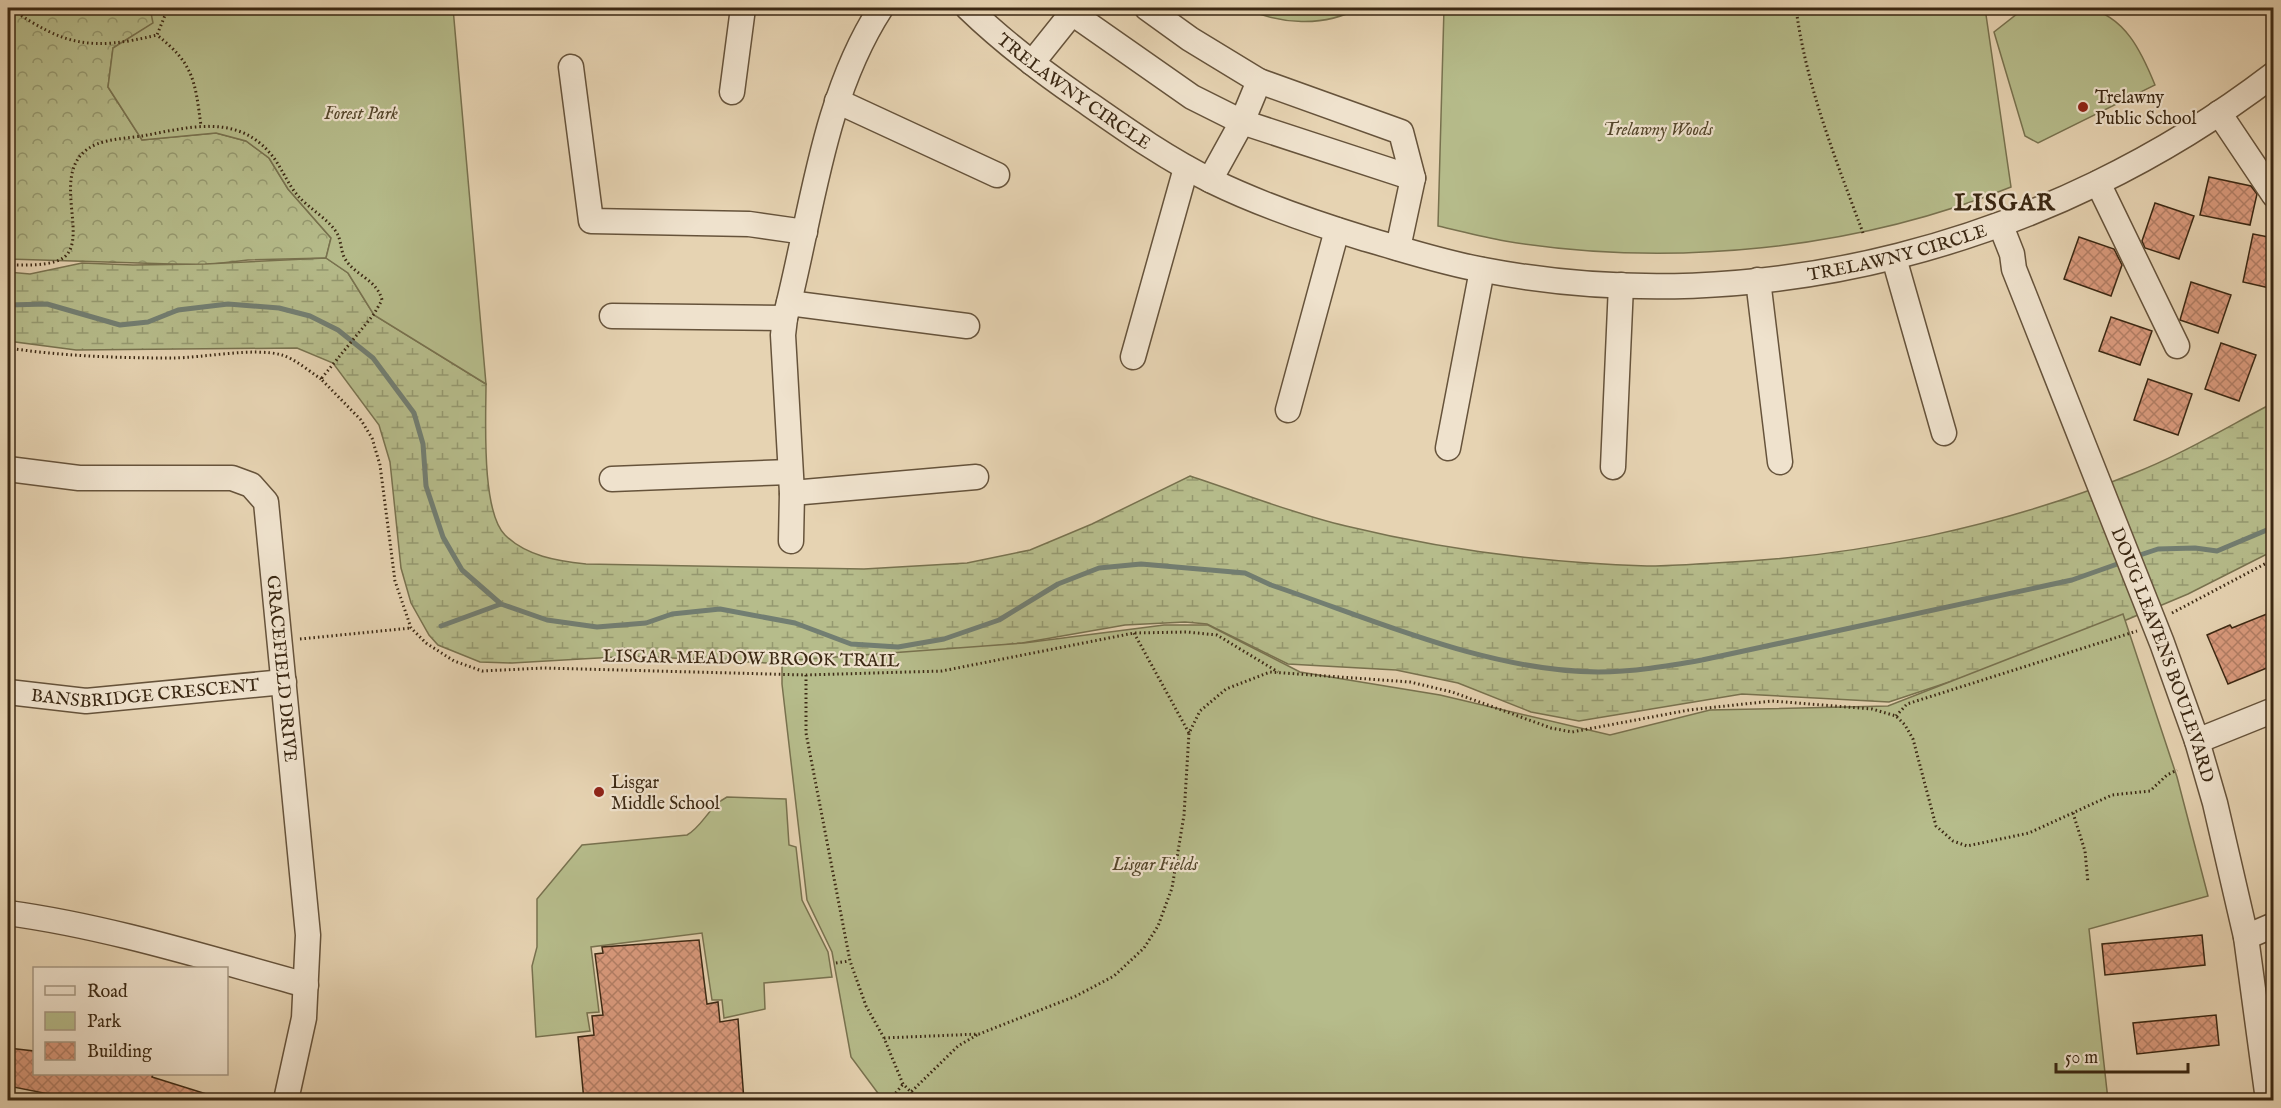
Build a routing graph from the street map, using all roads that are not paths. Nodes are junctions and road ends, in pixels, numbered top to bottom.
1 (743, 8) edge
2 (881, 8) edge
3 (968, 8) edge
4 (1147, 8) edge
5 (1074, 10) edge
6 (1032, 63) junction
7 (571, 67) dead end
8 (2274, 74) edge
9 (1259, 81) junction
10 (732, 92) dead end
11 (837, 101) junction
12 (2219, 113) junction
13 (1242, 122) junction
14 (1186, 168) junction
15 (997, 175) dead end
16 (1413, 178) junction
17 (1210, 180) junction
18 (2098, 183) junction
19 (2274, 195) edge
20 (2001, 226) junction
21 (1337, 230) junction
22 (805, 232) junction
23 (1398, 248) junction
24 (1894, 258) junction
25 (1482, 270) junction
26 (1758, 280) junction
27 (1621, 285) junction
28 (787, 311) junction
29 (612, 316) dead end
30 (967, 326) dead end
31 (2177, 346) dead end
32 (1133, 357) dead end
33 (1288, 410) dead end
34 (1944, 433) dead end
35 (1448, 448) dead end
36 (1780, 462) dead end
37 (1613, 467) dead end
38 (8, 469) edge
39 (976, 477) dead end
40 (612, 479) dead end
41 (791, 482) junction
42 (791, 541) dead end
43 (284, 682) junction
44 (8, 692) edge
45 (2274, 710) edge
46 (2197, 741) junction
47 (8, 913) edge
48 (2274, 925) edge
49 (2246, 936) junction
50 (306, 985) junction
51 (2270, 1094) edge
52 (286, 1101) edge

1 - 10 street
2 - 11 street
3 - 6 street, TRELAWNY CIRCLE
4 - 9 street
5 - 6 street
5 - 13 street
6 - 14 street, TRELAWNY CIRCLE
7 - 22 street
8 - 12 street, TRELAWNY CIRCLE
9 - 13 street
9 - 16 street
11 - 15 street
11 - 22 street
12 - 18 street, TRELAWNY CIRCLE
12 - 19 street
13 - 16 street
13 - 17 street
14 - 17 street, TRELAWNY CIRCLE
14 - 32 street
16 - 23 street
17 - 21 street, TRELAWNY CIRCLE
18 - 20 street, TRELAWNY CIRCLE
18 - 31 street
20 - 24 street, TRELAWNY CIRCLE
20 - 46 street, DOUG LEAVENS BOULEVARD
21 - 23 street, TRELAWNY CIRCLE
21 - 33 street
22 - 28 street
23 - 25 street, TRELAWNY CIRCLE
24 - 26 street, TRELAWNY CIRCLE
24 - 34 street
25 - 27 street, TRELAWNY CIRCLE
25 - 35 street
26 - 27 street, TRELAWNY CIRCLE
26 - 36 street
27 - 37 street
28 - 29 street
28 - 30 street
28 - 41 street
38 - 43 street, GRACEFIELD DRIVE
39 - 41 street
40 - 41 street
41 - 42 street
43 - 44 street, BANSBRIDGE CRESCENT
43 - 50 street, GRACEFIELD DRIVE
45 - 46 street
46 - 49 street, DOUG LEAVENS BOULEVARD
47 - 50 street
48 - 49 street
49 - 51 street, DOUG LEAVENS BOULEVARD
50 - 52 street, GRACEFIELD DRIVE

